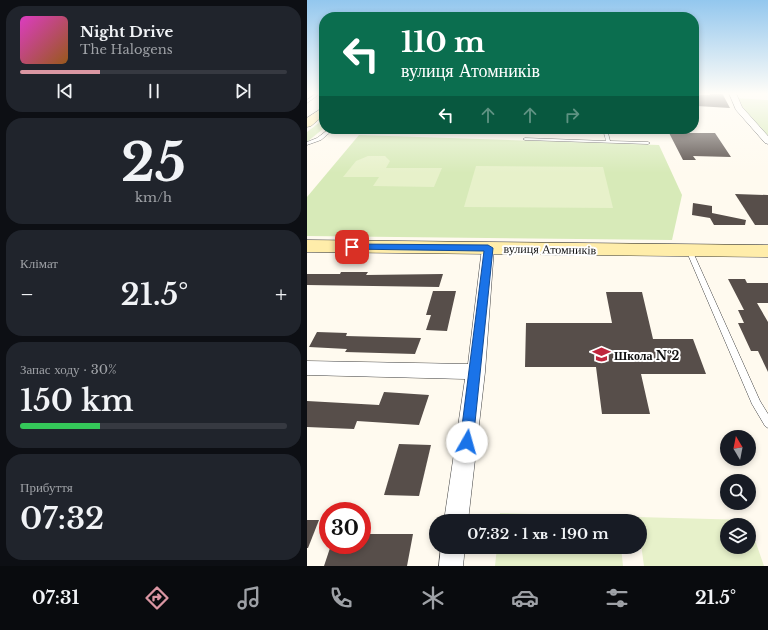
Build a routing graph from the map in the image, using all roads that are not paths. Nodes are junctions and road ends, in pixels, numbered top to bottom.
1 (749, 119) edge
2 (326, 134) edge
3 (606, 134) edge
4 (525, 140) dead end
5 (608, 142) junction
6 (768, 142) edge
7 (648, 143) dead end
8 (307, 144) edge
9 (307, 246) edge
10 (488, 248) junction
11 (689, 250) junction
12 (768, 251) edge
13 (307, 368) edge
14 (476, 372) junction
15 (768, 423) edge
16 (458, 514) edge
17 (452, 554) edge
18 (451, 566) edge

1 - 6 street
2 - 8 lane
3 - 5 lane
4 - 5 lane
5 - 7 lane
9 - 10 street, вулиця Атомників
10 - 11 street, вулиця Атомників
10 - 14 street
11 - 12 street, вулиця Атомників
11 - 15 lane
13 - 14 street
14 - 16 street
17 - 18 street

